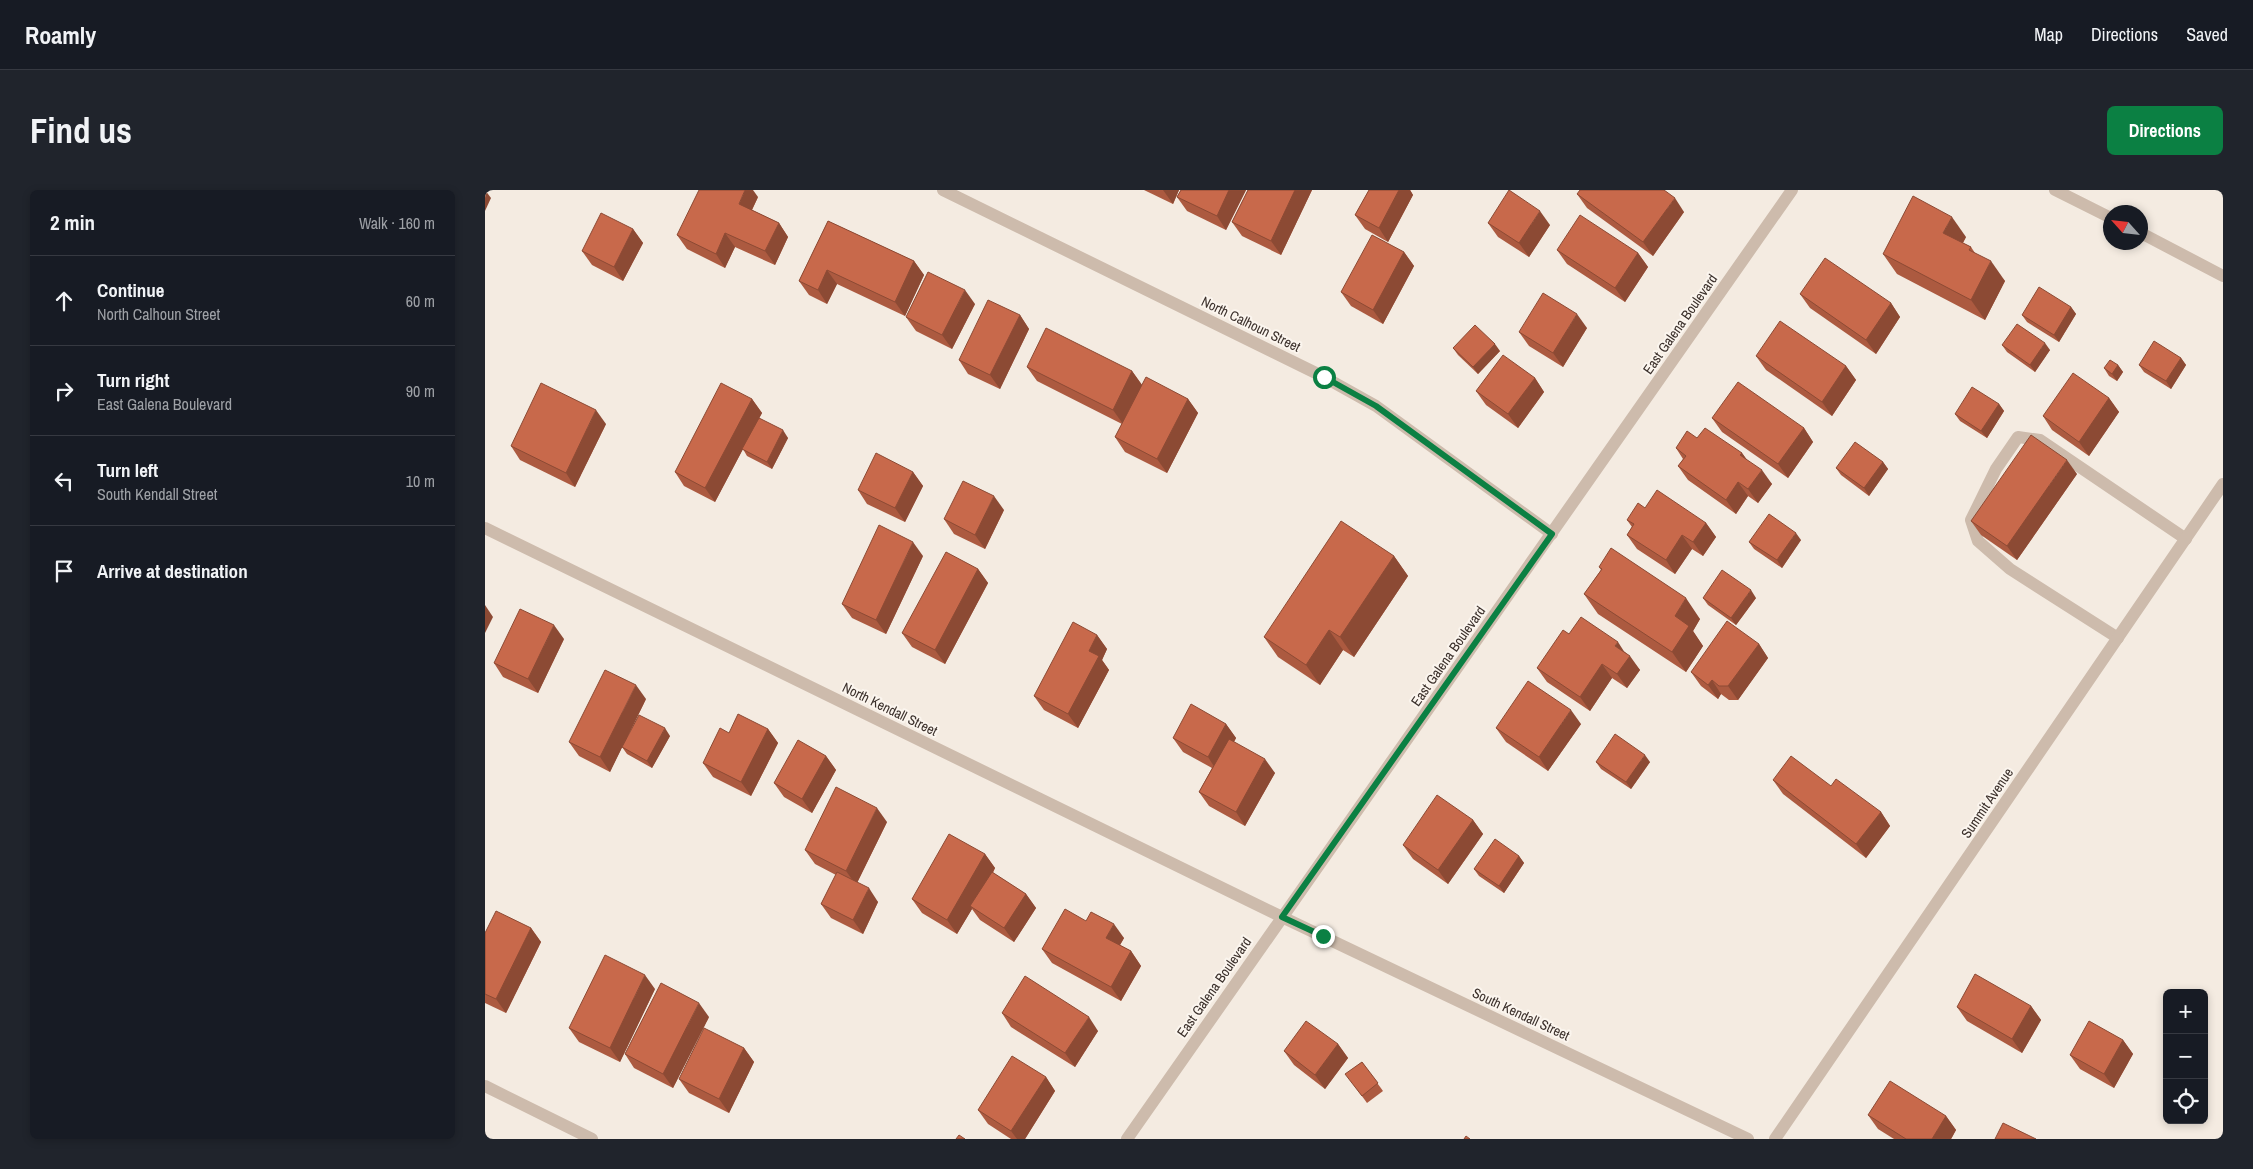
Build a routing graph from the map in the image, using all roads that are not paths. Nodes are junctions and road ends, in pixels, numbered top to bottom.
1 (943, 190) edge
2 (1793, 190) edge
3 (2055, 190) edge
4 (2103, 214) edge
5 (2148, 238) edge
6 (2223, 276) edge
7 (2223, 484) edge
8 (485, 528) edge
9 (1552, 534) junction
10 (2186, 538) junction
11 (2118, 638) junction
12 (1282, 917) junction
13 (485, 1086) edge
14 (593, 1139) edge
15 (1127, 1139) edge
16 (1748, 1139) edge
17 (1775, 1139) edge

1 - 9 street, North Calhoun Street
2 - 9 street, East Galena Boulevard
3 - 4 street
5 - 6 street
7 - 10 street, Summit Avenue
8 - 12 street, North Kendall Street
9 - 12 street, East Galena Boulevard
10 - 11 street, Summit Avenue
10 - 11 street
11 - 17 street, Summit Avenue
12 - 15 street, East Galena Boulevard
12 - 16 street, South Kendall Street
13 - 14 street

